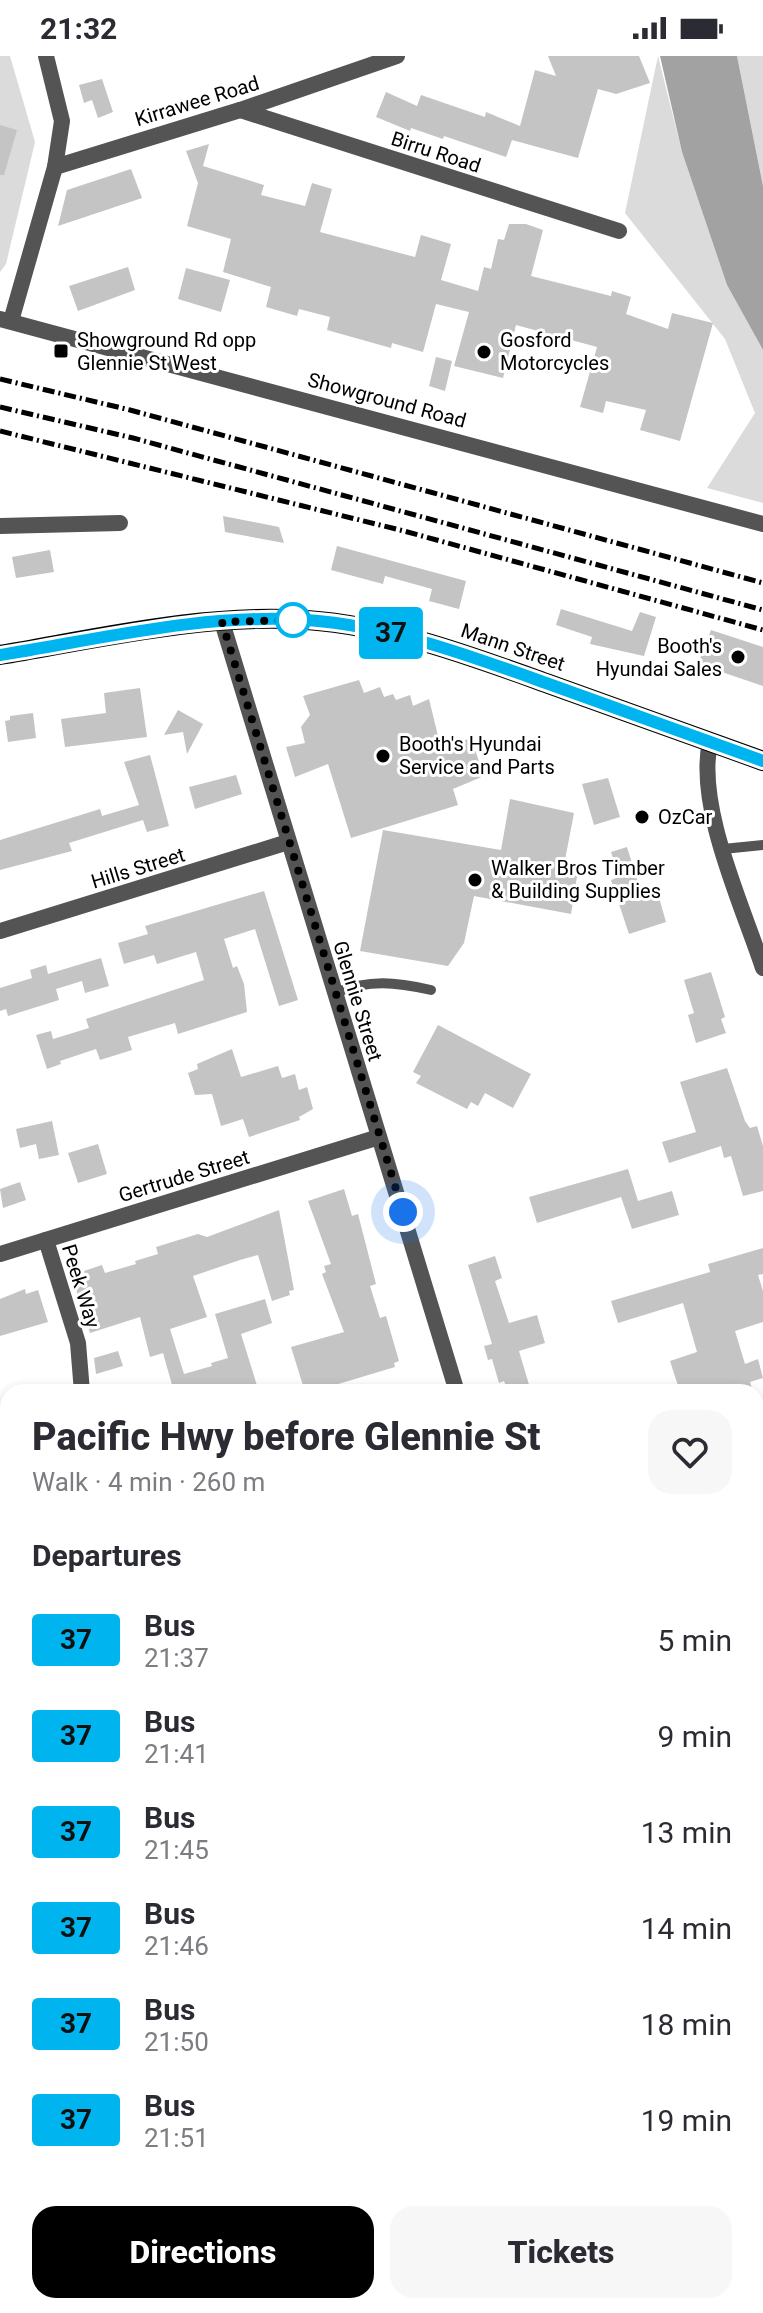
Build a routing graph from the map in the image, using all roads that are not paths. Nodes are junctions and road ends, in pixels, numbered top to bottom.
1 (46, 56) edge
2 (397, 56) edge
3 (240, 110) junction
4 (55, 167) junction
5 (619, 231) dead end
6 (5, 320) edge
7 (120, 523) dead end
8 (763, 524) edge
9 (0, 526) edge
10 (222, 622) junction
11 (0, 655) edge
12 (710, 742) junction
13 (763, 761) edge
14 (288, 842) junction
15 (763, 845) edge
16 (723, 849) junction
17 (0, 931) edge
18 (763, 968) edge
19 (431, 990) dead end
20 (335, 993) junction
21 (379, 1137) junction
22 (46, 1240) junction
23 (0, 1254) edge
24 (81, 1384) edge
25 (455, 1384) edge

1 - 4 street
2 - 3 street, Kirrawee Road
3 - 4 street, Kirrawee Road
3 - 5 street, Birru Road
4 - 6 street
6 - 8 street, Showground Road
7 - 9 street
10 - 11 main road, Mann Street
10 - 12 main road, Mann Street
10 - 14 street, Glennie Street
12 - 13 main road, Mann Street
12 - 16 street
14 - 17 street, Hills Street
14 - 20 street, Glennie Street
15 - 16 lane
16 - 18 street
19 - 20 lane
20 - 21 street, Glennie Street
21 - 22 street, Gertrude Street
21 - 25 street, Glennie Street
22 - 23 street, Gertrude Street
22 - 24 street, Peek Way

